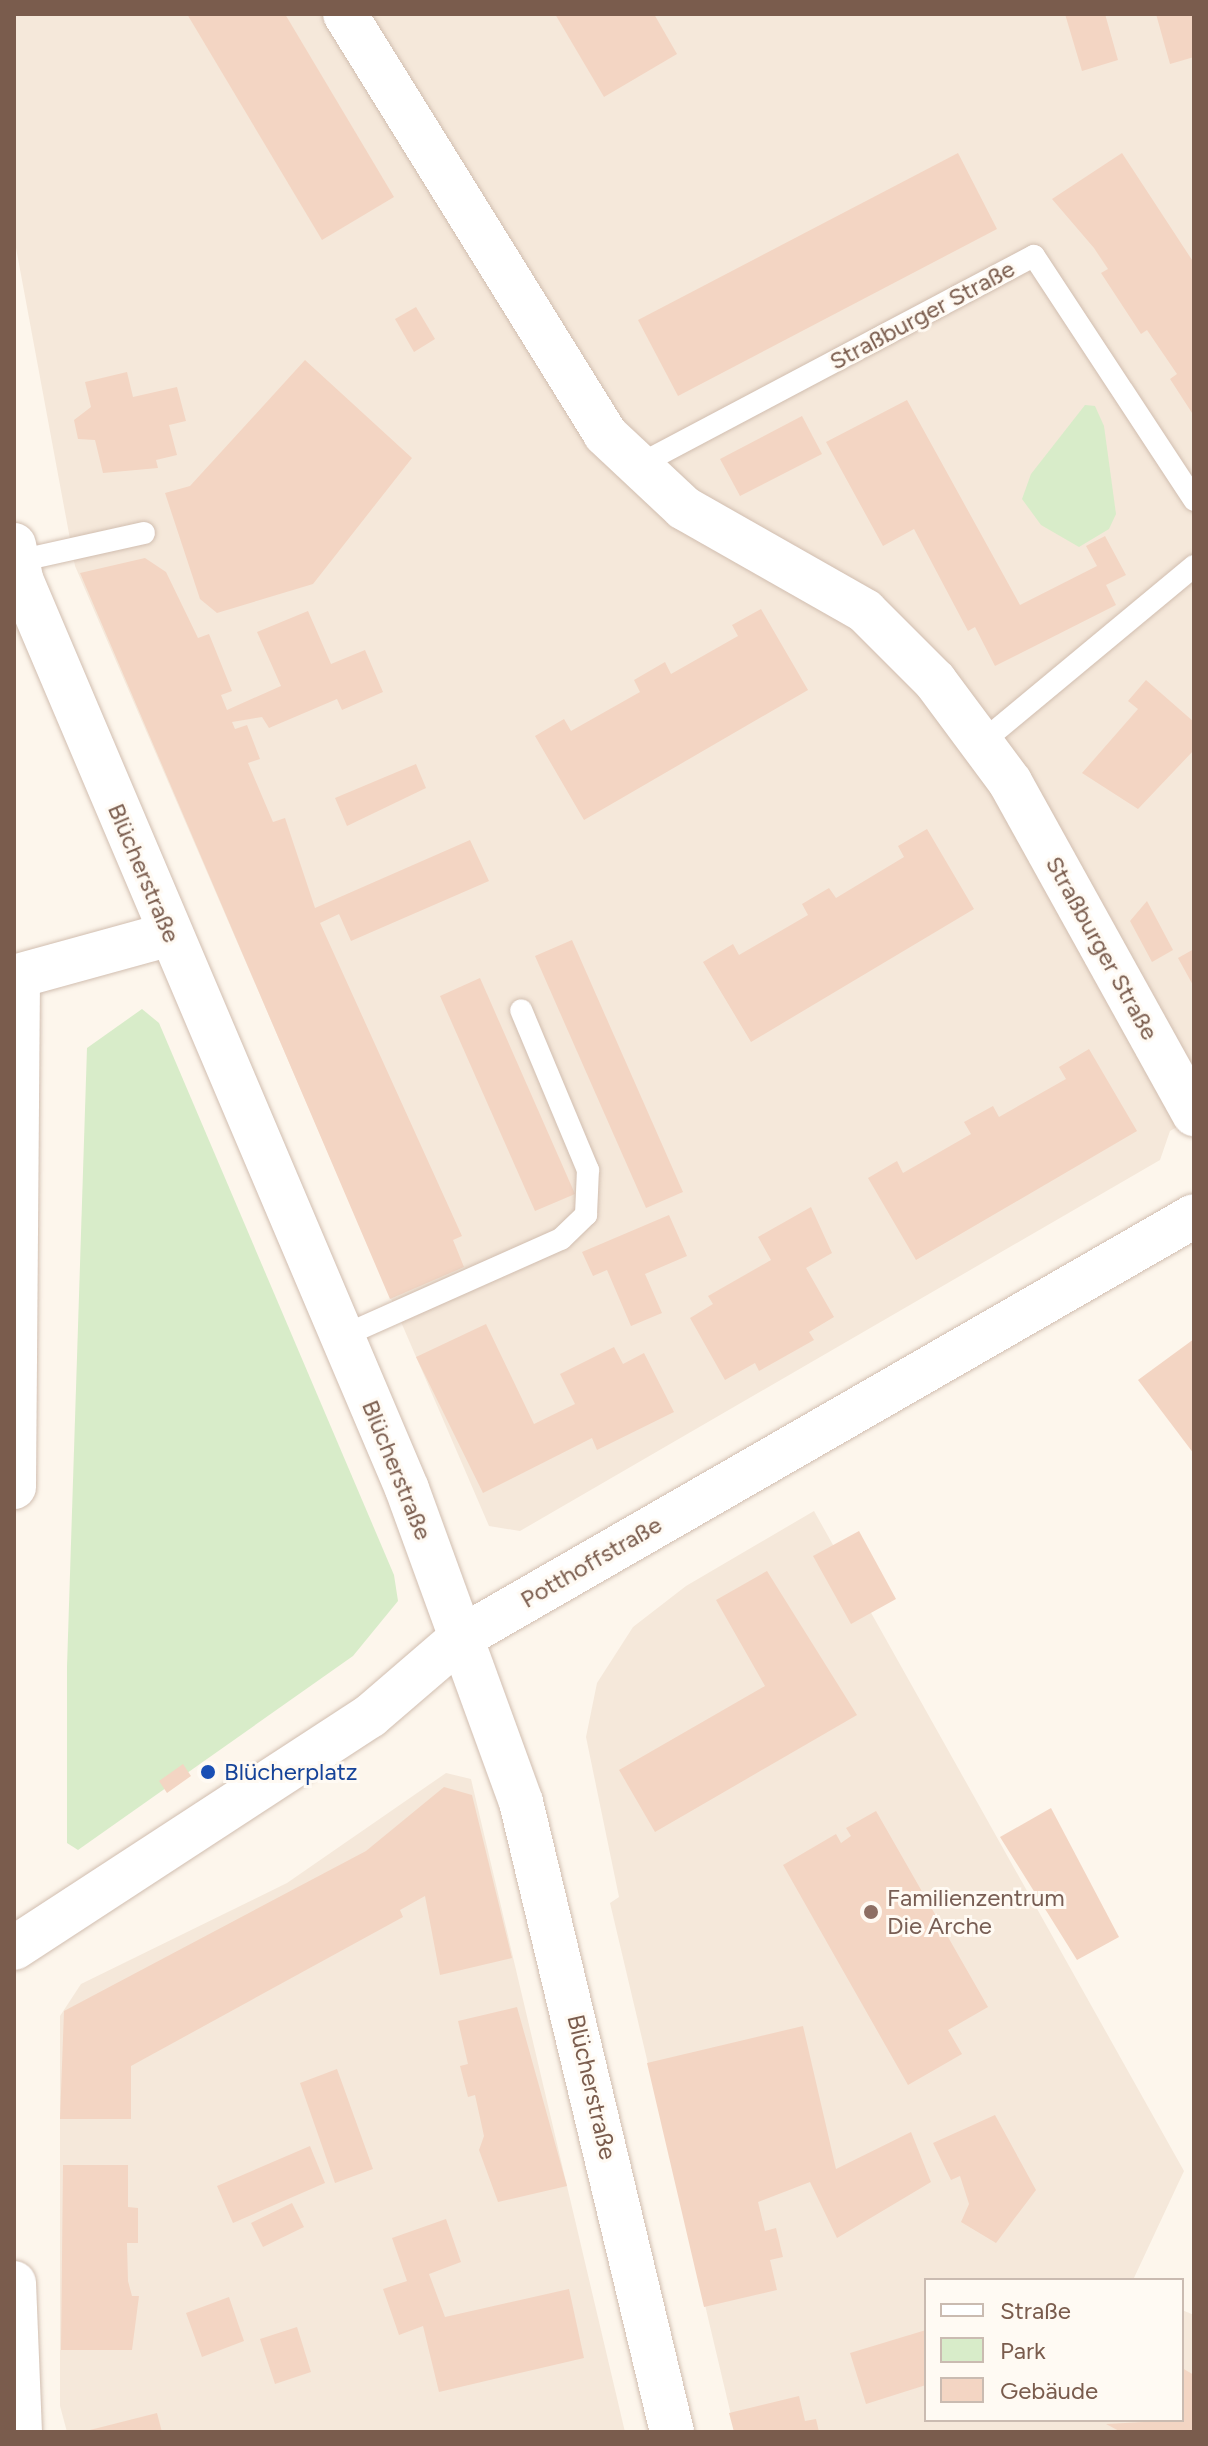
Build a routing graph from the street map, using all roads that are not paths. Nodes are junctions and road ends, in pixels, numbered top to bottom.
1 (345, 14) edge
2 (637, 466) junction
3 (1194, 500) edge
4 (144, 533) dead end
5 (16, 553) edge
6 (1194, 566) edge
7 (981, 743) junction
8 (170, 934) junction
9 (16, 976) edge
10 (521, 1010) dead end
11 (1194, 1114) edge
12 (1189, 1225) edge
13 (343, 1336) junction
14 (14, 1487) edge
15 (462, 1637) junction
16 (14, 1948) edge
17 (14, 2283) edge
18 (20, 2432) edge
19 (672, 2432) edge

1 - 2 street, Straßburger Straße
2 - 3 lane, Straßburger Straße
2 - 7 street, Straßburger Straße
4 - 5 lane
5 - 8 street, Blücherstraße
6 - 7 lane
7 - 11 street, Straßburger Straße
8 - 9 street
8 - 13 street, Blücherstraße
9 - 14 street
10 - 13 lane
12 - 15 street, Potthoffstraße
13 - 15 street, Blücherstraße
15 - 16 street, Potthoffstraße
15 - 19 street, Blücherstraße
17 - 18 street

